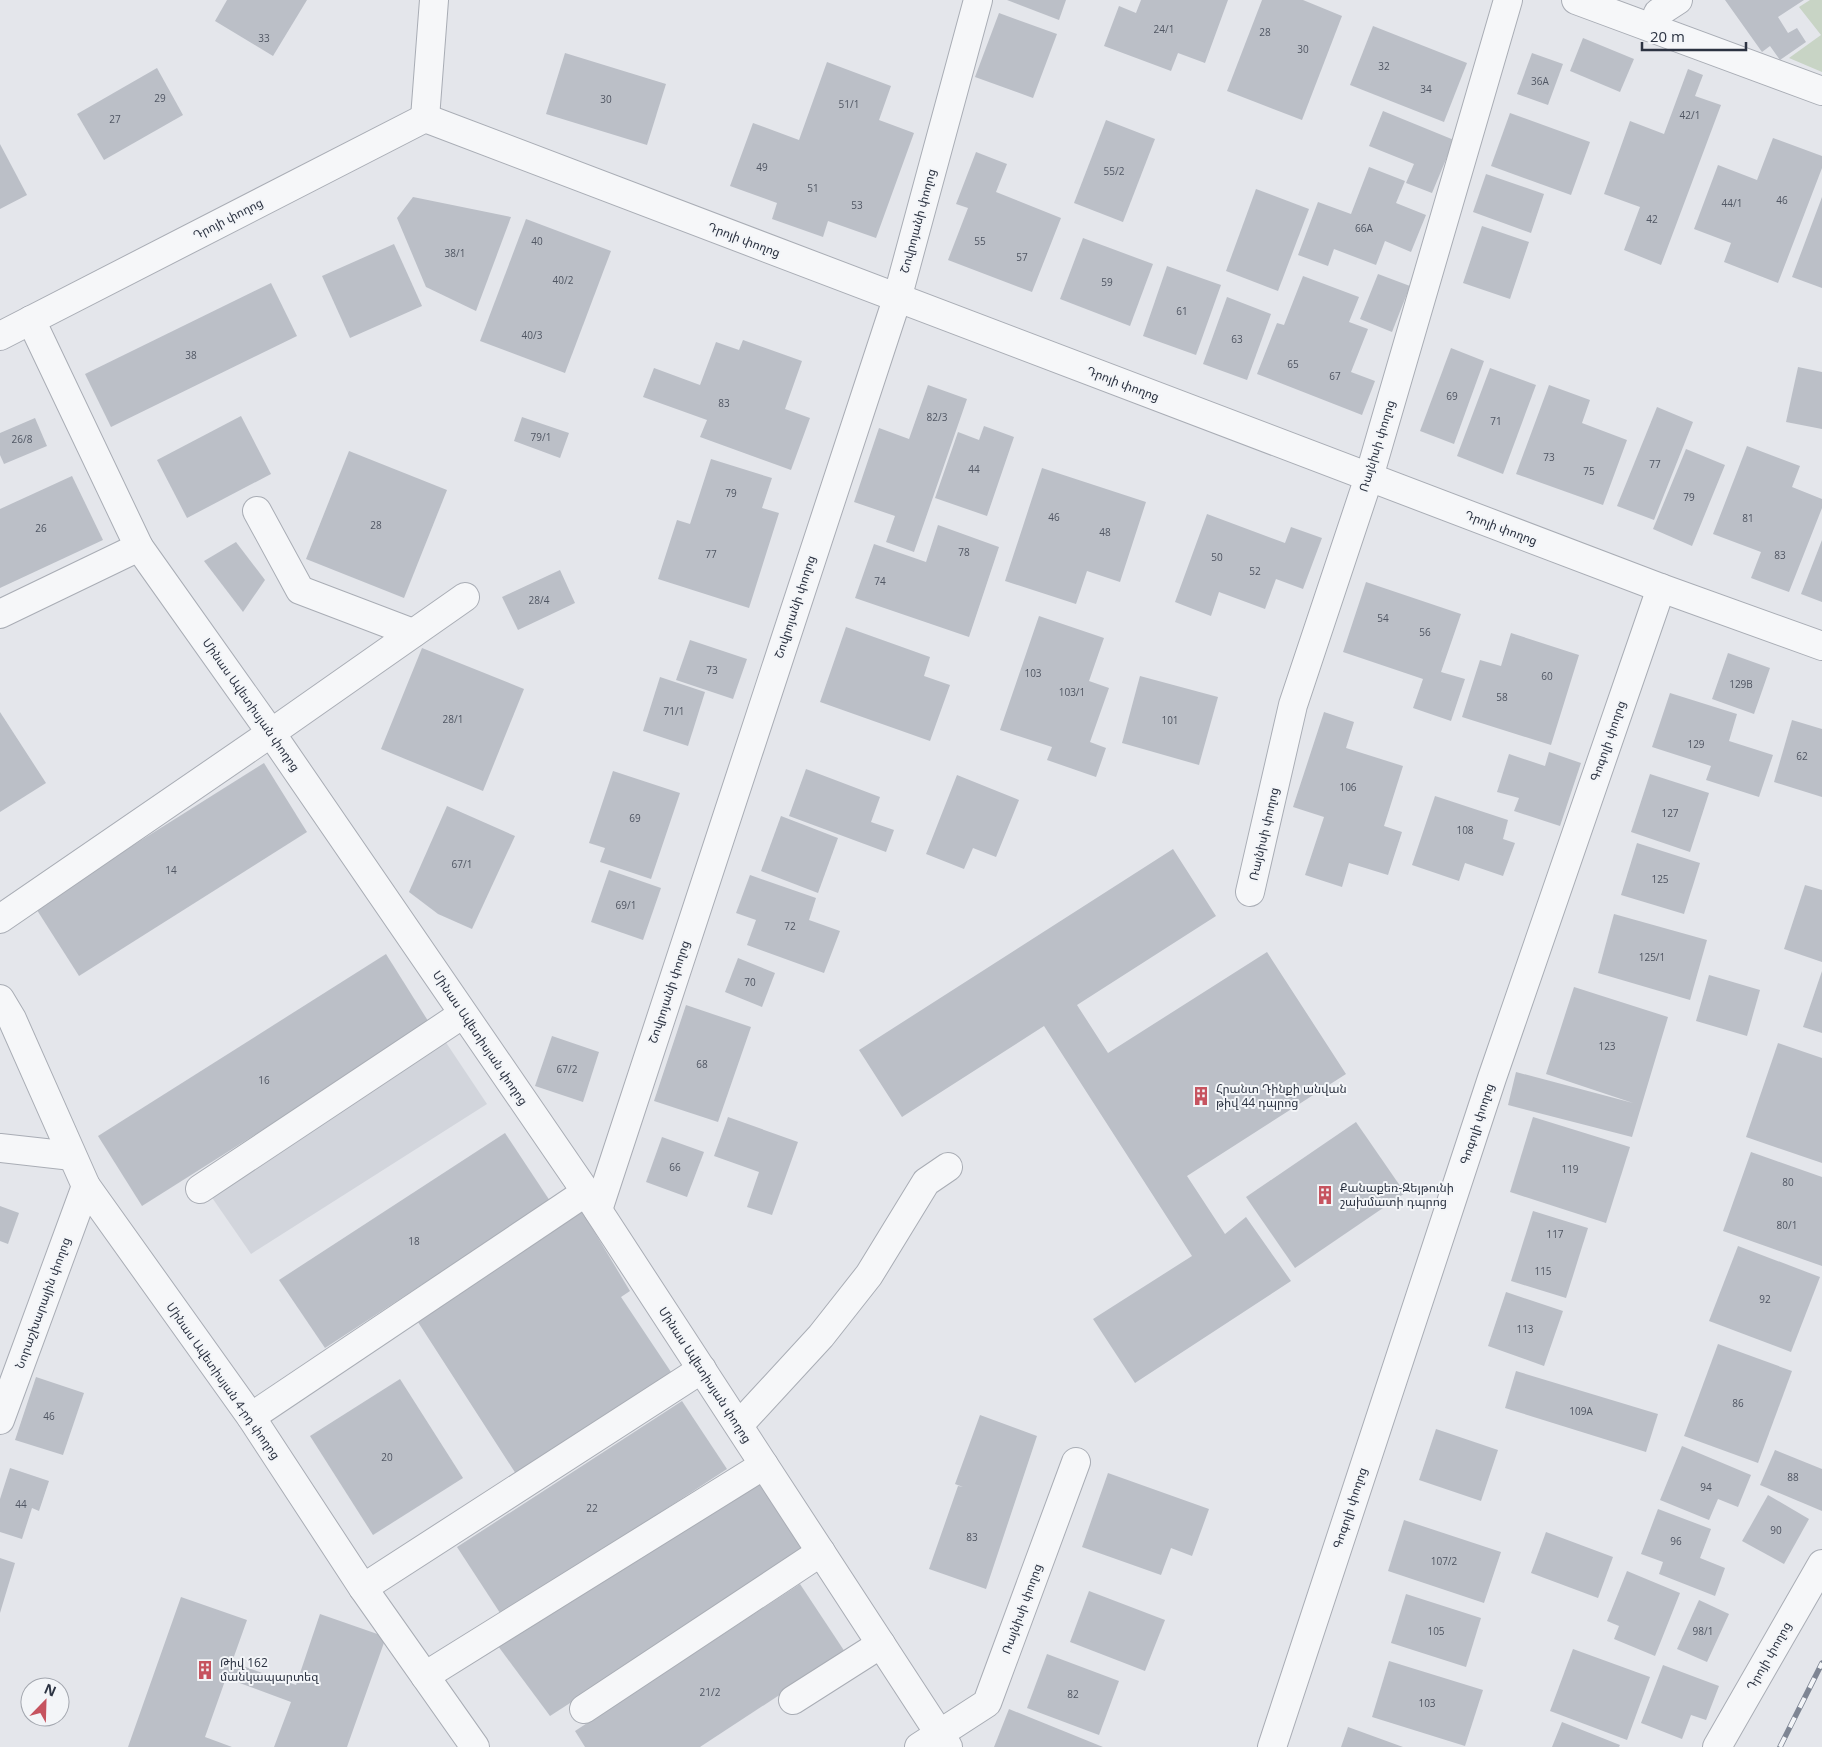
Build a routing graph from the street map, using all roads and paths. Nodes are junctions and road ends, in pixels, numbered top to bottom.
1 (434, 0) edge
2 (978, 0) edge
3 (1508, 0) edge
4 (1576, 0) edge
5 (1678, 0) edge
6 (1653, 27) junction
7 (1822, 91) edge
8 (425, 118) junction
9 (896, 299) junction
10 (31, 320) junction
11 (0, 330) edge
12 (0, 336) edge
13 (1368, 477) junction
14 (256, 511) dead end
15 (139, 547) junction
16 (1661, 588) junction
17 (465, 597) dead end
18 (0, 614) edge
19 (413, 633) junction
20 (1822, 646) edge
21 (271, 733) junction
22 (1250, 892) dead end
23 (0, 919) edge
24 (0, 999) edge
25 (463, 1014) junction
26 (0, 1148) edge
27 (72, 1156) junction
28 (948, 1167) dead end
29 (86, 1186) junction
30 (200, 1189) dead end
31 (592, 1201) junction
32 (702, 1369) junction
33 (251, 1417) junction
34 (0, 1420) edge
35 (738, 1425) junction
36 (1076, 1462) dead end
37 (764, 1465) junction
38 (821, 1552) junction
39 (1822, 1564) edge
40 (363, 1588) junction
41 (882, 1644) junction
42 (425, 1676) junction
43 (793, 1700) dead end
44 (584, 1709) dead end
45 (936, 1742) edge
46 (475, 1747) edge
47 (1272, 1747) edge
48 (1716, 1747) edge

1 - 8 street
2 - 9 street, Շովրոյանի փողոց
3 - 13 street, Ռայնիսի փողոց
4 - 6 street
5 - 6 street
6 - 7 street
8 - 9 street, Դրոյի փողոց
8 - 10 street, Դրոյի փողոց
9 - 13 street, Դրոյի փողոց
9 - 31 street, Շովրոյանի փողոց
10 - 11 street, Դրոյի փողոց
10 - 12 street, Դրոյի փողոց
10 - 15 street, Մինաս Ավետիսյան փողոց
13 - 16 street, Դրոյի փողոց
13 - 22 street, Ռայնիսի փողոց
14 - 19 street
15 - 18 street
15 - 21 street, Մինաս Ավետիսյան փողոց
16 - 20 street, Դրոյի փողոց
16 - 47 street, Գոգոլի փողոց
17 - 19 street
19 - 21 street
21 - 23 street
21 - 25 street, Մինաս Ավետիսյան փողոց
24 - 27 street, Մինաս Ավետիսյան 4-րդ փողոց
25 - 30 street
25 - 31 street, Մինաս Ավետիսյան փողոց
26 - 27 street
27 - 29 street, Մինաս Ավետիսյան 4-րդ փողոց
28 - 35 street
29 - 33 street, Մինաս Ավետիսյան 4-րդ փողոց
29 - 34 street, Նորաշխարային փողոց
31 - 32 street, Մինաս Ավետիսյան փողոց
31 - 33 street
32 - 35 street, Մինաս Ավետիսյան փողոց
32 - 40 street
33 - 40 street, Մինաս Ավետիսյան 4-րդ փողոց
35 - 37 street, Մինաս Ավետիսյան փողոց
36 - 45 street, Ռայնիսի փողոց
37 - 38 street, Մինաս Ավետիսյան փողոց
37 - 42 street
38 - 41 street, Մինաս Ավետիսյան փողոց
38 - 44 street
39 - 48 street, Դրոյի փողոց
40 - 42 street, Մինաս Ավետիսյան 4-րդ փողոց
41 - 43 street
41 - 45 street, Մինաս Ավետիսյան փողոց
42 - 46 street, Մինաս Ավետիսյան 4-րդ փողոց

